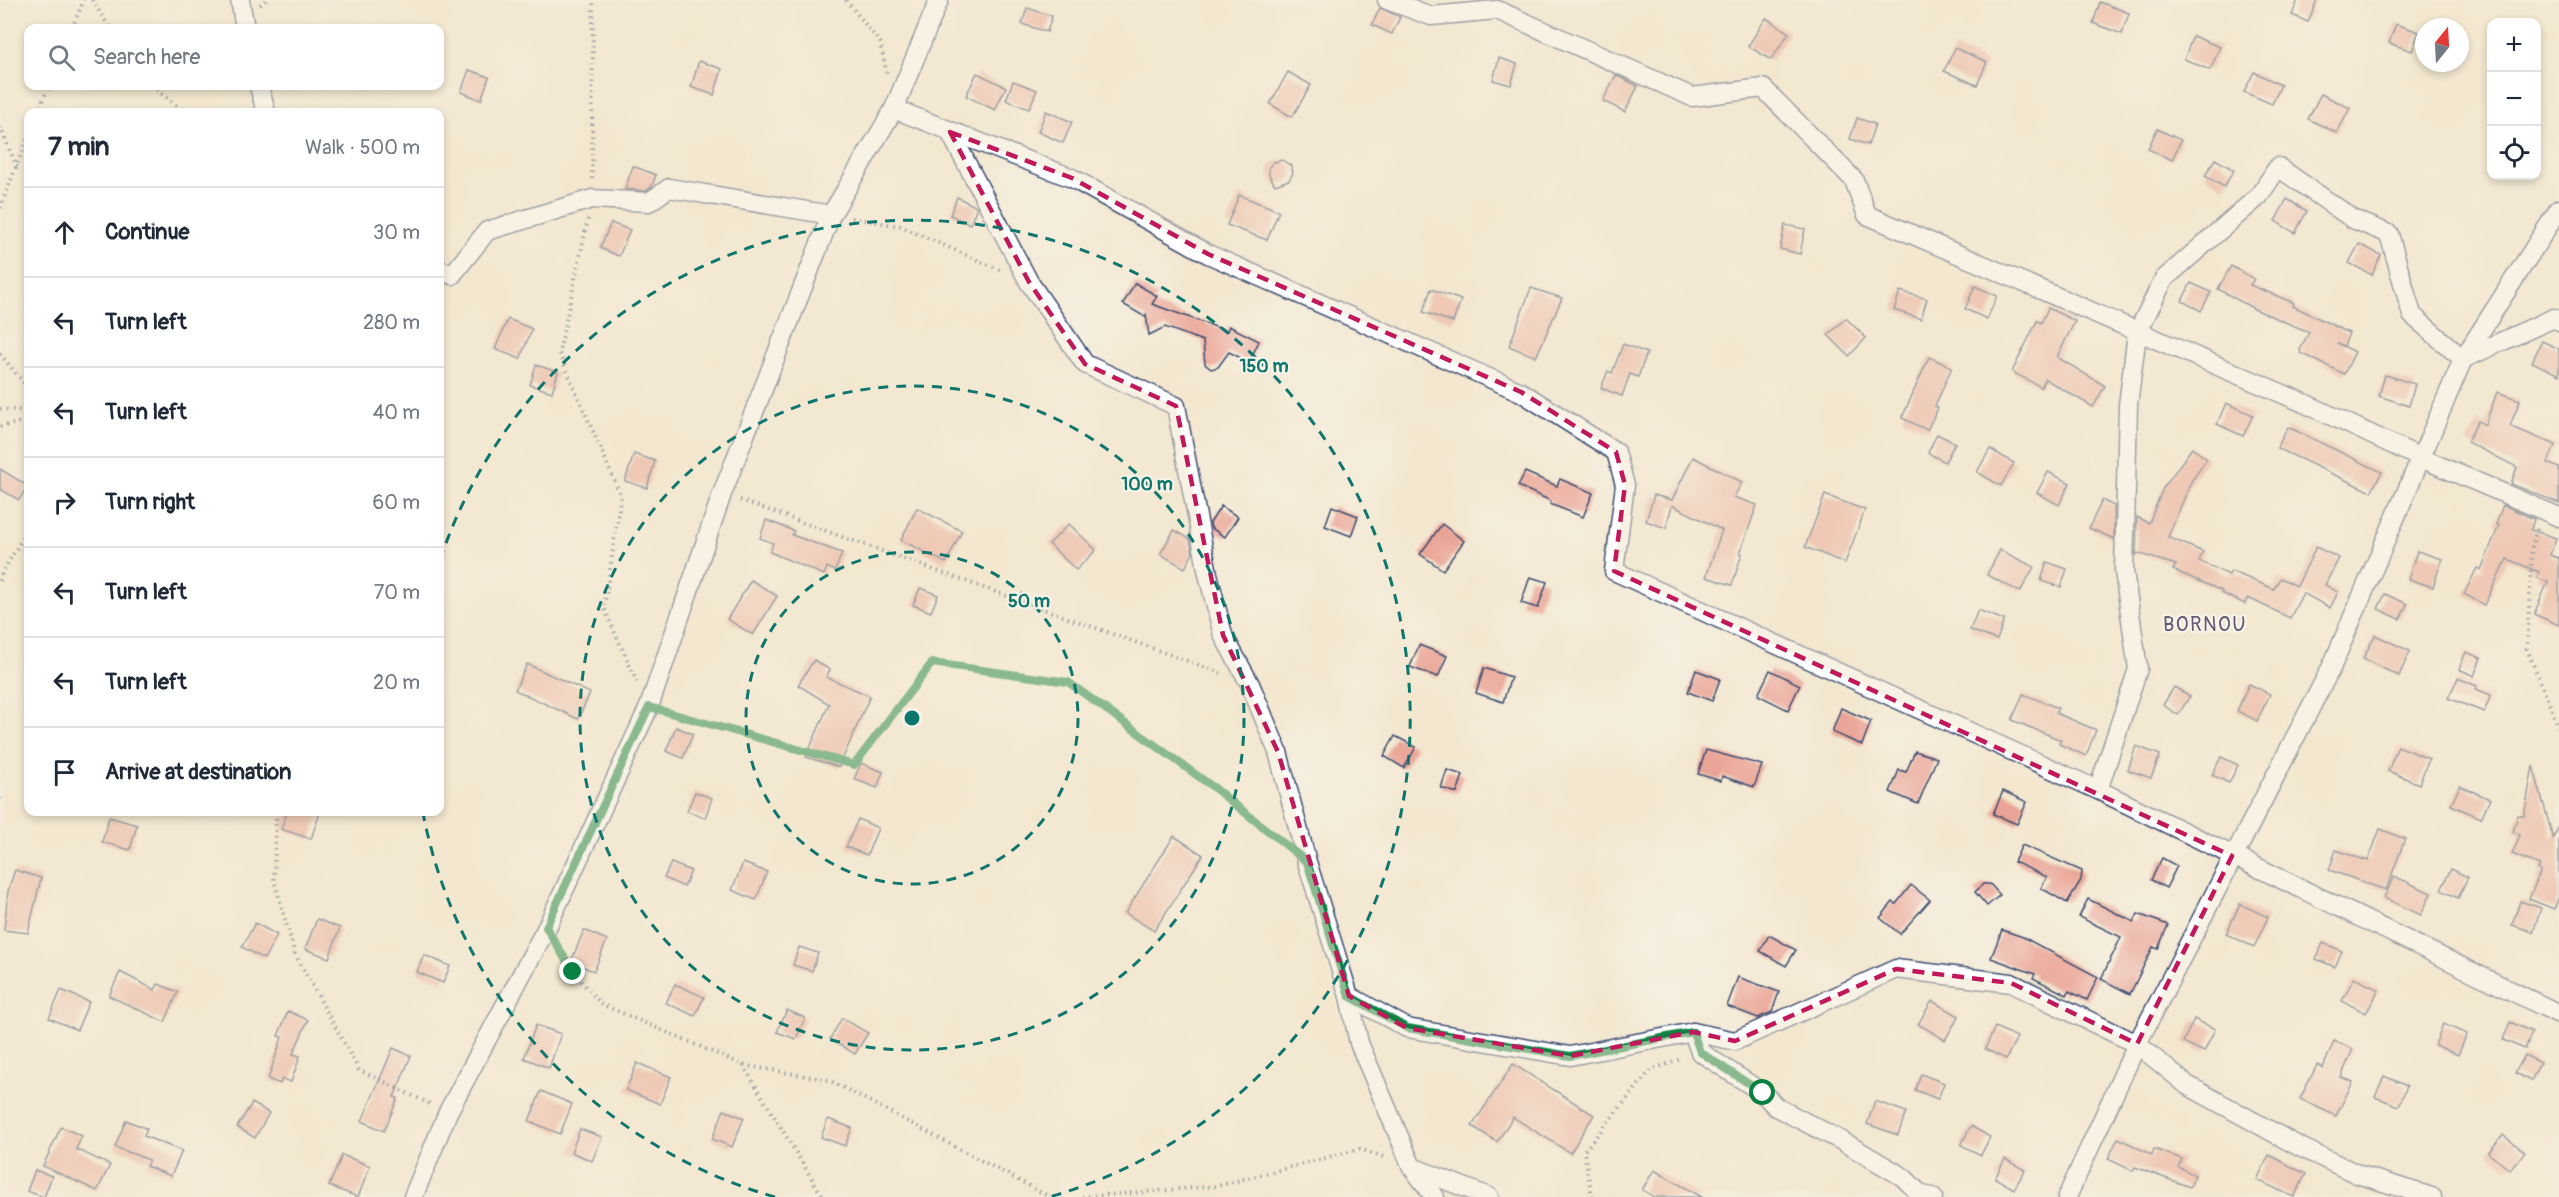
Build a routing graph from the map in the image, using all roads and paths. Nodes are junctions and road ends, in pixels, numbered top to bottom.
1 (84, 0) edge
2 (92, 0) edge
3 (240, 0) edge
4 (593, 0) edge
5 (846, 0) edge
6 (939, 0) edge
7 (1387, 0) edge
8 (74, 24) edge
9 (107, 24) edge
10 (244, 24) edge
11 (887, 76) dead end
12 (47, 90) edge
13 (157, 90) edge
14 (260, 90) edge
15 (41, 108) edge
16 (180, 108) edge
17 (265, 108) edge
18 (894, 109) junction
19 (0, 127) edge
20 (950, 132) junction
21 (24, 149) edge
22 (17, 167) junction
23 (592, 199) junction
24 (0, 208) edge
25 (2559, 208) edge
26 (831, 215) junction
27 (444, 272) edge
28 (1029, 282) junction
29 (2559, 321) edge
30 (2137, 333) junction
31 (0, 354) edge
32 (2463, 359) junction
33 (24, 382) edge
34 (0, 409) edge
35 (24, 411) edge
36 (24, 421) edge
37 (0, 427) edge
38 (2421, 458) junction
39 (722, 494) junction
40 (2551, 514) edge
41 (24, 536) edge
42 (0, 581) edge
43 (1250, 684) junction
44 (649, 707) junction
45 (2559, 728) edge
46 (2098, 790) junction
47 (276, 816) edge
48 (1281, 841) dead end
49 (2232, 856) junction
50 (546, 927) junction
51 (1349, 996) junction
52 (2559, 1014) edge
53 (1693, 1032) junction
54 (2137, 1044) junction
55 (1700, 1052) junction
56 (743, 1065) junction
57 (448, 1112) junction
58 (1412, 1167) junction
59 (413, 1197) edge
60 (823, 1197) edge
61 (1050, 1197) edge
62 (1082, 1197) edge
63 (1435, 1197) edge
64 (1489, 1197) edge
65 (1592, 1197) edge
66 (1933, 1197) edge
67 (2067, 1197) edge
68 (2432, 1197) edge

1 - 8 path
2 - 9 path
3 - 10 street
4 - 23 path
5 - 11 path
6 - 18 street
7 - 30 street
12 - 15 path
13 - 16 path
14 - 17 street
18 - 20 street
18 - 26 street
19 - 22 path
20 - 28 street
20 - 46 street
21 - 22 path
22 - 24 path
23 - 26 street
23 - 27 street
23 - 44 path
25 - 32 street
26 - 28 path
26 - 39 street
28 - 43 street
29 - 32 street
30 - 32 street
30 - 38 street
30 - 46 street
31 - 33 path
32 - 38 street
34 - 35 path
36 - 37 path
38 - 40 street
38 - 49 street
39 - 43 path
39 - 44 street
40 - 45 path
41 - 42 path
43 - 51 street
44 - 48 path
44 - 50 street
46 - 49 street
47 - 57 path
49 - 52 street
49 - 54 street
50 - 56 path
50 - 57 street
51 - 53 street
51 - 58 street
53 - 54 street
53 - 55 street
54 - 67 street
54 - 68 street
55 - 65 path
55 - 66 street
56 - 60 path
56 - 61 path
57 - 59 street
58 - 62 path
58 - 63 street
58 - 64 street

